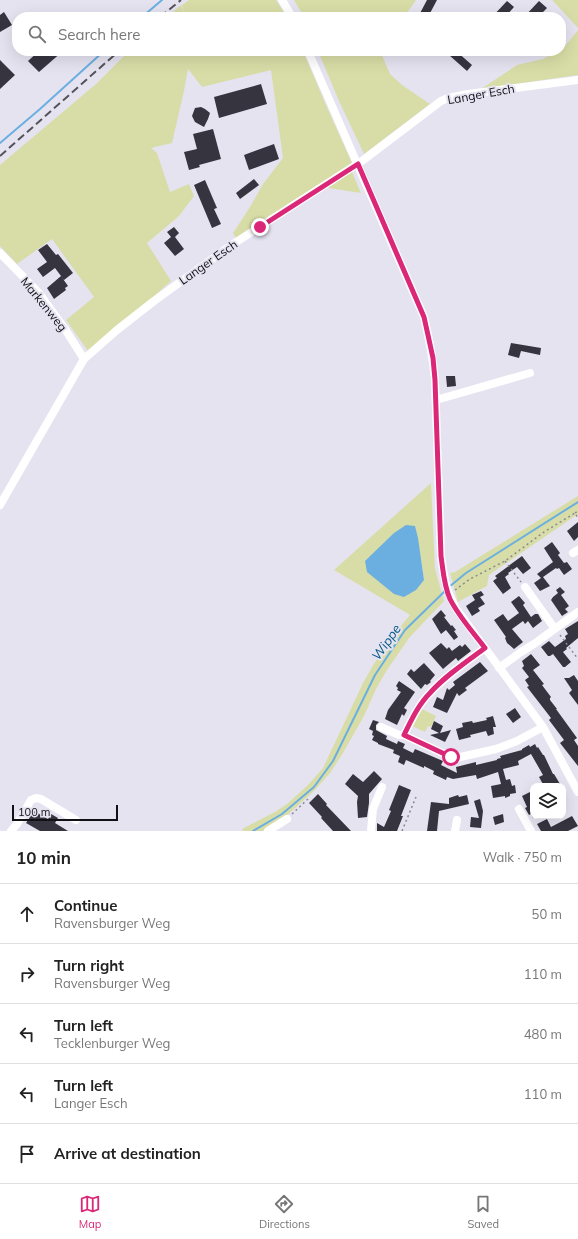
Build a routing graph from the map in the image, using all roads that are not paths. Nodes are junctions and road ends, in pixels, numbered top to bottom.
1 (282, 0) edge
2 (289, 12) edge
3 (310, 56) edge
4 (578, 80) edge
5 (358, 164) junction
6 (0, 253) edge
7 (84, 359) junction
8 (530, 373) dead end
9 (436, 400) junction
10 (0, 505) edge
11 (525, 587) road end
12 (578, 612) edge
13 (555, 629) junction
14 (485, 648) junction
15 (499, 668) junction
16 (381, 727) dead end
17 (543, 727) junction
18 (404, 735) junction
19 (382, 787) dead end
20 (578, 792) edge
21 (519, 809) dead end
22 (287, 819) road end
23 (76, 820) dead end
24 (457, 820) dead end
25 (14, 828) edge
26 (268, 831) edge
27 (371, 831) edge
28 (455, 831) edge
29 (531, 831) edge

1 - 2 street
3 - 5 street
4 - 5 street, Langer Esch
5 - 7 street, Langer Esch
5 - 9 street
6 - 7 street, Markenweg
7 - 10 street, Langer Esch
8 - 9 street
9 - 14 street
11 - 13 street
12 - 13 street
13 - 15 street
14 - 15 street
14 - 18 street
15 - 17 street
16 - 18 street
17 - 18 street
17 - 20 street
19 - 27 street
21 - 29 street
22 - 26 street
23 - 25 street
24 - 28 street

